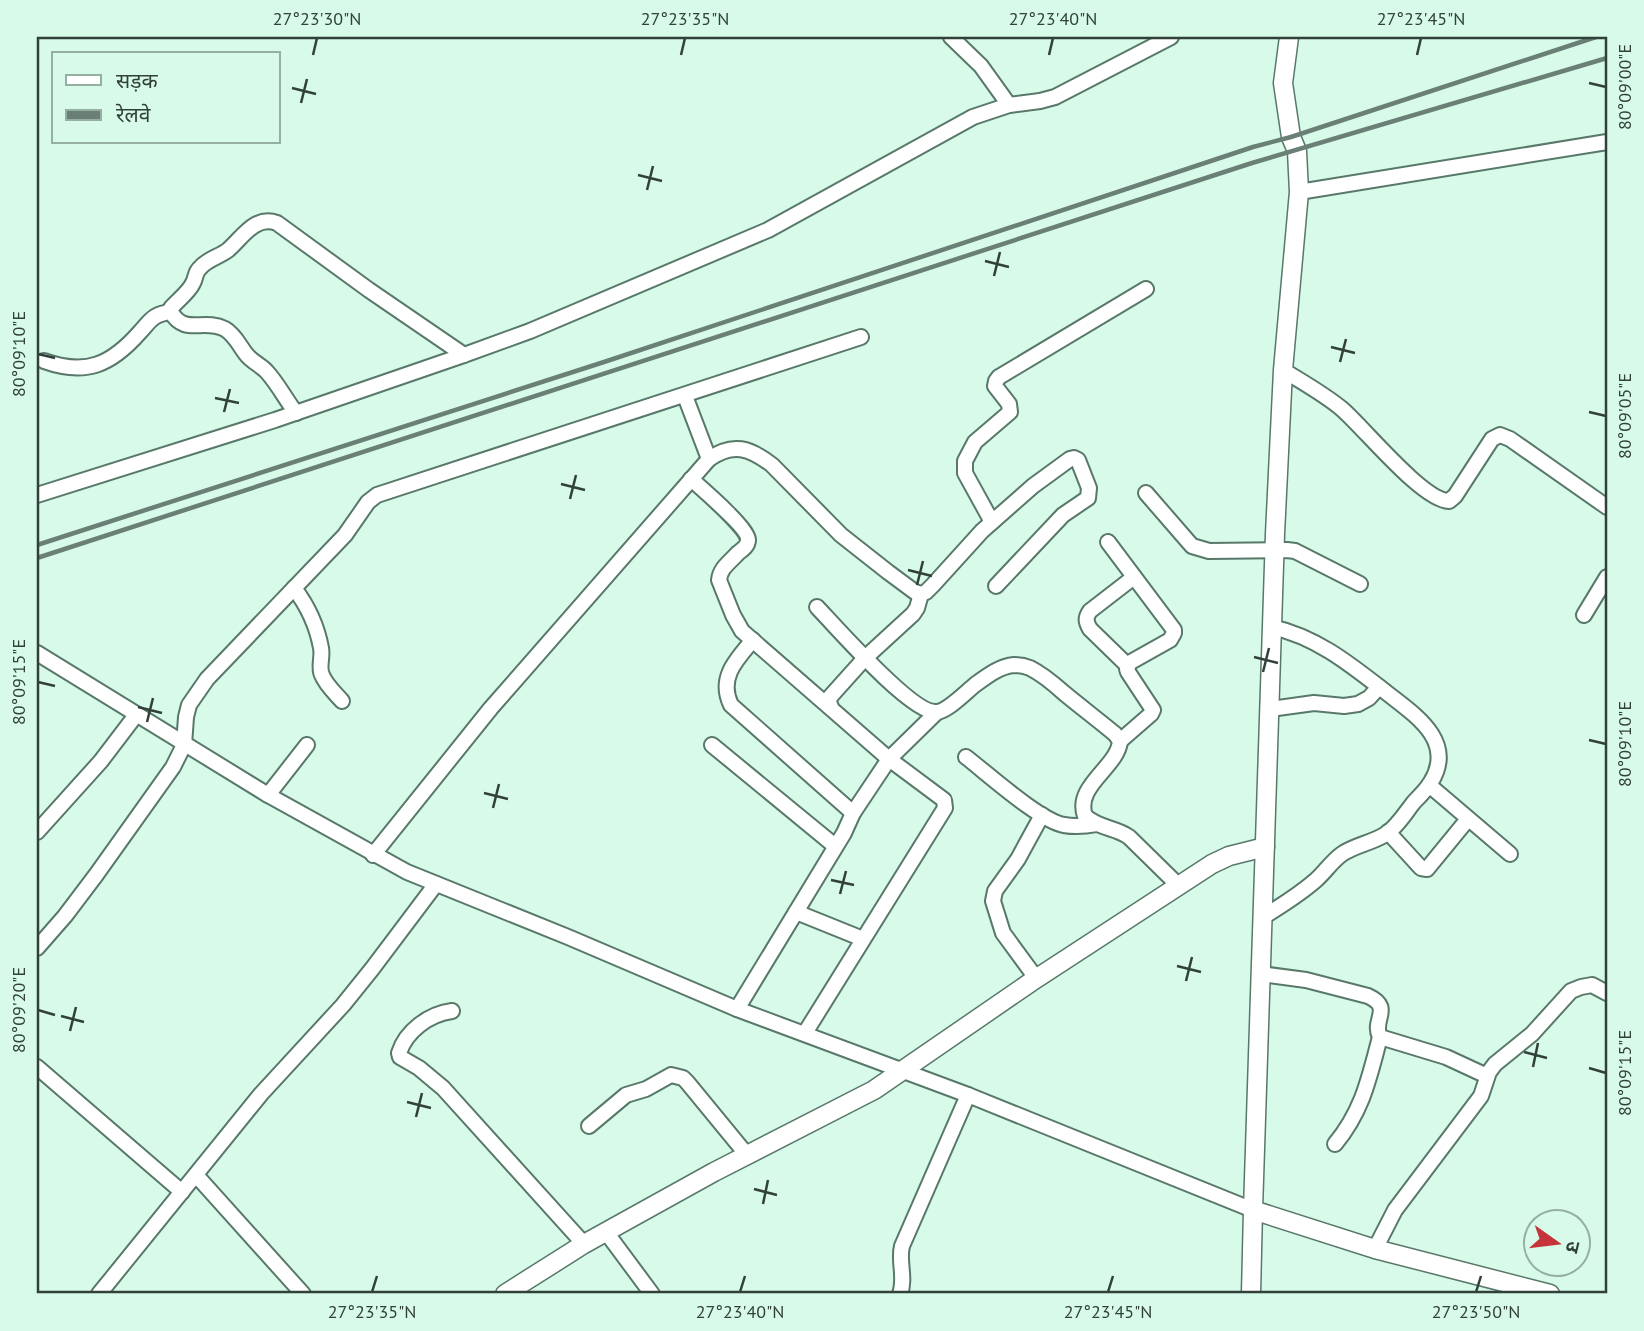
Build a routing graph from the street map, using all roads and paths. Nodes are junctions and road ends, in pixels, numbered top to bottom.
1 (951, 37) edge
2 (1171, 37) edge
3 (1289, 37) edge
4 (1009, 105) junction
5 (1607, 142) edge
6 (1299, 192) junction
7 (1146, 289) dead end
8 (171, 312) junction
9 (861, 337) dead end
10 (464, 355) junction
11 (44, 361) dead end
12 (1283, 370) junction
13 (685, 396) junction
14 (296, 413) junction
15 (709, 459) junction
16 (691, 479) junction
17 (1146, 493) dead end
18 (37, 495) edge
19 (1607, 507) edge
20 (992, 522) junction
21 (1108, 542) dead end
22 (1275, 550) junction
23 (1134, 577) junction
24 (1607, 577) edge
25 (1360, 584) dead end
26 (996, 586) dead end
27 (294, 588) junction
28 (921, 594) junction
29 (817, 607) dead end
30 (1584, 615) dead end
31 (1272, 627) junction
32 (753, 640) junction
33 (37, 653) edge
34 (865, 658) junction
35 (1128, 666) junction
36 (1379, 687) junction
37 (342, 701) dead end
38 (831, 707) junction
39 (1270, 709) junction
40 (937, 712) junction
41 (136, 715) junction
42 (1120, 741) junction
43 (184, 745) junction
44 (307, 745) dead end
45 (712, 745) dead end
46 (966, 757) dead end
47 (889, 759) junction
48 (1429, 785) junction
49 (268, 795) junction
50 (853, 813) junction
51 (1042, 815) junction
52 (1468, 819) junction
53 (1097, 824) junction
54 (37, 832) edge
55 (1388, 832) junction
56 (835, 846) junction
57 (1265, 847) junction
58 (1510, 854) dead end
59 (373, 855) junction
60 (436, 884) junction
61 (1179, 886) junction
62 (796, 912) junction
63 (1263, 917) junction
64 (863, 939) junction
65 (37, 948) edge
66 (1261, 975) junction
67 (1036, 978) junction
68 (1607, 993) edge
69 (737, 1009) junction
70 (452, 1011) dead end
71 (805, 1033) junction
72 (1380, 1037) junction
73 (37, 1067) edge
74 (902, 1071) junction
75 (1487, 1076) junction
76 (968, 1095) junction
77 (589, 1126) dead end
78 (1335, 1144) dead end
79 (747, 1155) junction
80 (196, 1175) junction
81 (182, 1192) junction
82 (1252, 1210) junction
83 (606, 1232) junction
84 (584, 1244) junction
85 (1375, 1249) junction
86 (99, 1294) edge
87 (303, 1294) edge
88 (505, 1294) edge
89 (652, 1294) edge
90 (901, 1294) edge
91 (1251, 1294) edge
92 (1550, 1294) edge

1 - 4 street
2 - 4 street
3 - 6 street
4 - 10 street
5 - 6 street
6 - 12 street
7 - 20 street
8 - 10 street
8 - 11 street
8 - 14 street
9 - 13 street
10 - 14 street
12 - 19 street
12 - 22 street
13 - 15 street
13 - 27 street
14 - 18 street
15 - 16 street
15 - 28 street
16 - 32 street
16 - 59 street
17 - 22 street
20 - 26 street
20 - 28 street
21 - 23 street
22 - 25 street
22 - 31 street
23 - 35 street
23 - 35 street
24 - 30 street
27 - 37 street
27 - 43 street
28 - 34 street
29 - 34 street
31 - 36 street
31 - 39 street
32 - 38 street
32 - 50 street
33 - 41 street
34 - 38 street
34 - 40 street
35 - 42 street
36 - 39 street
36 - 48 street
38 - 47 street
39 - 57 street
40 - 42 street
40 - 47 street
41 - 43 street
41 - 54 street
42 - 53 street
43 - 49 street
43 - 65 street
44 - 49 street
45 - 56 street
46 - 51 street
47 - 50 street
47 - 64 street
48 - 52 street
48 - 55 street
49 - 59 street
50 - 56 street
51 - 53 street
51 - 67 street
52 - 55 street
52 - 58 street
53 - 61 street
55 - 63 street
56 - 62 street
57 - 61 street
57 - 63 street
59 - 60 street
60 - 69 street
60 - 80 street
61 - 67 street
62 - 64 street
62 - 69 street
63 - 66 street
64 - 71 street
66 - 72 street
66 - 82 street
67 - 74 street
68 - 75 street
69 - 71 street
70 - 84 street
71 - 74 street
72 - 75 street
72 - 78 street
73 - 81 street
74 - 76 street
74 - 79 street
75 - 85 street
76 - 82 street
76 - 90 street
77 - 79 street
79 - 83 street
80 - 81 street
80 - 87 street
81 - 86 street
82 - 85 street
82 - 91 street
83 - 84 street
83 - 89 street
84 - 88 street
85 - 92 street

